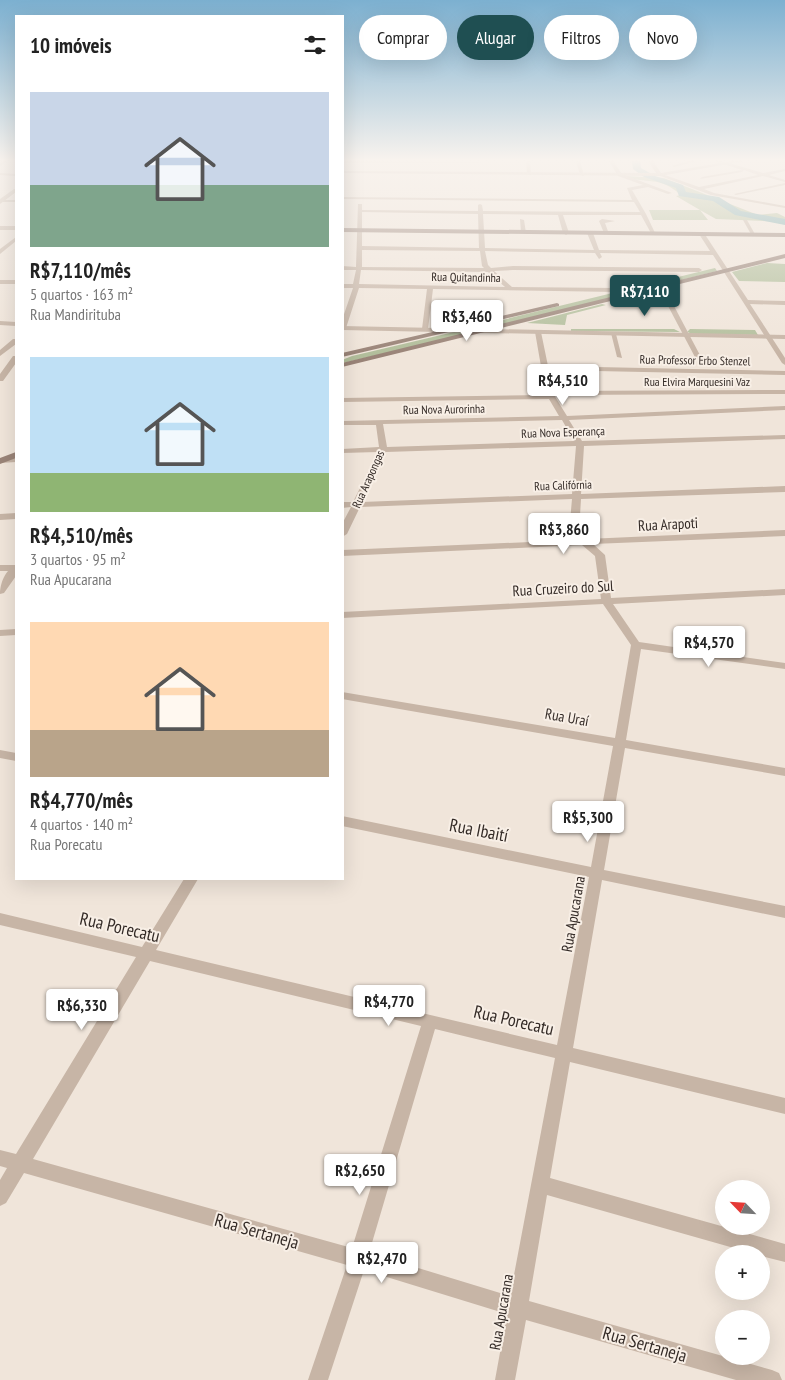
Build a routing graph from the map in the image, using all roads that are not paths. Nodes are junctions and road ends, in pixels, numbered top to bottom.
1 (361, 225) edge
2 (481, 225) edge
3 (523, 225) edge
4 (564, 225) edge
5 (604, 225) edge
6 (650, 225) edge
7 (748, 225) edge
8 (0, 228) edge
9 (15, 228) edge
10 (344, 230) edge
11 (361, 230) junction
12 (482, 232) junction
13 (524, 232) junction
14 (566, 232) junction
15 (590, 233) junction
16 (607, 233) junction
17 (654, 234) junction
18 (702, 234) junction
19 (754, 235) junction
20 (785, 236) edge
21 (15, 241) edge
22 (361, 248) junction
23 (482, 250) junction
24 (783, 250) edge
25 (598, 251) junction
26 (0, 252) edge
27 (635, 252) junction
28 (668, 252) junction
29 (714, 253) junction
30 (785, 256) edge
31 (638, 258) dead end
32 (723, 267) junction
33 (344, 268) edge
34 (359, 268) junction
35 (603, 268) junction
36 (672, 268) junction
37 (491, 269) junction
38 (699, 270) junction
39 (685, 274) junction
40 (0, 282) edge
41 (15, 282) edge
42 (344, 286) edge
43 (356, 287) junction
44 (660, 287) junction
45 (430, 288) junction
46 (511, 289) junction
47 (590, 290) junction
48 (617, 290) junction
49 (603, 294) junction
50 (746, 302) junction
51 (785, 303) edge
52 (524, 322) junction
53 (0, 323) edge
54 (15, 323) edge
55 (344, 325) edge
56 (469, 325) junction
57 (506, 326) junction
58 (344, 328) edge
59 (535, 329) junction
60 (763, 329) junction
61 (452, 330) junction
62 (558, 330) junction
63 (785, 330) edge
64 (431, 331) junction
65 (484, 331) junction
66 (684, 332) junction
67 (613, 334) junction
68 (768, 337) junction
69 (785, 337) edge
70 (15, 342) edge
71 (4, 348) edge
72 (0, 354) edge
73 (344, 355) edge
74 (620, 357) dead end
75 (15, 359) edge
76 (698, 359) dead end
77 (785, 363) edge
78 (344, 365) edge
79 (544, 368) junction
80 (7, 369) junction
81 (15, 369) edge
82 (785, 372) edge
83 (0, 379) edge
84 (785, 392) edge
85 (550, 395) junction
86 (344, 400) edge
87 (785, 408) edge
88 (564, 418) junction
89 (379, 422) junction
90 (344, 423) edge
91 (785, 437) edge
92 (580, 444) junction
93 (383, 450) junction
94 (344, 451) edge
95 (15, 455) edge
96 (15, 460) edge
97 (1, 461) edge
98 (785, 489) edge
99 (578, 498) junction
100 (358, 504) junction
101 (344, 505) edge
102 (0, 516) edge
103 (15, 516) edge
104 (344, 530) edge
105 (785, 534) edge
106 (583, 542) junction
107 (344, 552) edge
108 (0, 568) edge
109 (15, 568) edge
110 (15, 569) edge
111 (0, 590) edge
112 (785, 592) edge
113 (606, 601) junction
114 (344, 615) edge
115 (15, 632) edge
116 (0, 633) edge
117 (636, 645) junction
118 (785, 666) edge
119 (344, 694) edge
120 (620, 742) junction
121 (0, 754) edge
122 (15, 757) edge
123 (785, 772) edge
124 (344, 822) edge
125 (597, 872) junction
126 (190, 880) edge
127 (785, 912) edge
128 (0, 919) edge
129 (148, 955) junction
130 (430, 1021) junction
131 (564, 1052) junction
132 (785, 1106) edge
133 (0, 1158) edge
134 (18, 1164) junction
135 (541, 1184) junction
136 (0, 1197) edge
137 (785, 1254) edge
138 (358, 1259) junction
139 (518, 1308) junction
140 (318, 1380) edge
141 (505, 1380) edge
142 (772, 1380) edge

1 - 11 street
2 - 12 street
3 - 13 street
4 - 14 street
5 - 16 street
6 - 17 street
7 - 19 street
8 - 9 street
10 - 11 main road
11 - 12 main road
11 - 22 street
12 - 13 main road
12 - 23 street
13 - 14 main road
14 - 15 main road
15 - 16 main road
15 - 25 street
16 - 17 main road
17 - 18 main road
18 - 19 main road
18 - 29 street
19 - 20 main road
21 - 26 street
22 - 23 street
22 - 34 street
23 - 25 street
23 - 37 street
24 - 32 main road
25 - 27 street
25 - 35 street
27 - 28 street
27 - 31 street
28 - 29 street
28 - 36 street
29 - 32 street
30 - 32 main road
32 - 38 main road
32 - 44 main road
32 - 50 street
33 - 34 street
34 - 37 street
34 - 43 street
35 - 36 street
35 - 37 street
36 - 38 street
36 - 39 street
37 - 46 street
38 - 39 main road
39 - 48 main road
40 - 41 street
42 - 43 street, Rua Quitandinha
43 - 45 street, Rua Quitandinha
43 - 55 street
44 - 52 main road
44 - 66 street
45 - 46 street, Rua Quitandinha
45 - 64 street
46 - 47 street, Rua Quitandinha
47 - 48 street, Rua Quitandinha
47 - 49 street, Rua Quitandinha
48 - 49 main road
49 - 56 main road
50 - 51 street
50 - 60 street
52 - 57 main road
52 - 59 main road
53 - 54 street
56 - 57 street
56 - 61 main road
57 - 59 street
57 - 65 main road
58 - 64 street
59 - 62 street
59 - 65 street
59 - 79 street
60 - 63 street
60 - 66 street
60 - 68 street
61 - 64 street
61 - 65 street
62 - 66 street
62 - 67 street
64 - 73 main road
65 - 78 main road
66 - 67 street
66 - 68 street
66 - 76 street
67 - 74 street
68 - 69 street
68 - 77 street
70 - 71 street
71 - 72 street
75 - 80 street
79 - 82 street, Rua Professor Erbo Stenzel
79 - 85 street
80 - 81 street
80 - 83 street
84 - 85 street, Rua Elvira Marquesini Vaz
85 - 86 street, Rua Elvira Marquesini Vaz
85 - 88 street
87 - 88 street, Rua Nova Aurorinha
88 - 89 street, Rua Nova Aurorinha
88 - 92 street
89 - 90 street, Rua Nova Aurorinha
89 - 93 street, Rua Arapongas
91 - 92 street, Rua Nova Esperança
92 - 93 street, Rua Nova Esperança
92 - 99 street
93 - 94 street, Rua Nova Esperança
93 - 100 street, Rua Arapongas
95 - 97 main road
96 - 97 street
98 - 99 street, Rua Califórnia
99 - 100 street, Rua Califórnia
99 - 106 street
100 - 101 street, Rua Califórnia
100 - 104 street, Rua Arapongas
102 - 103 street
105 - 106 street, Rua Arapoti
106 - 107 street, Rua Arapoti
106 - 113 street
108 - 109 street
110 - 111 street
112 - 113 street, Rua Cruzeiro do Sul
113 - 114 street, Rua Cruzeiro do Sul
113 - 117 street
115 - 116 street
117 - 118 street
117 - 120 street, Rua Apucarana
119 - 120 street, Rua Uraí
120 - 123 street, Rua Uraí
120 - 125 street, Rua Apucarana
121 - 122 street
124 - 125 street, Rua Ibaití
125 - 127 street, Rua Ibaití
125 - 131 street, Rua Apucarana
126 - 129 street
128 - 129 street, Rua Porecatu
129 - 130 street, Rua Porecatu
129 - 134 street
130 - 131 street, Rua Porecatu
130 - 138 street
131 - 132 street, Rua Porecatu
131 - 135 street, Rua Apucarana
133 - 134 street, Rua Sertaneja
134 - 136 street
134 - 138 street, Rua Sertaneja
135 - 137 street
135 - 139 street, Rua Apucarana
138 - 139 street, Rua Sertaneja
138 - 140 street
139 - 141 street, Rua Apucarana
139 - 142 street, Rua Sertaneja

